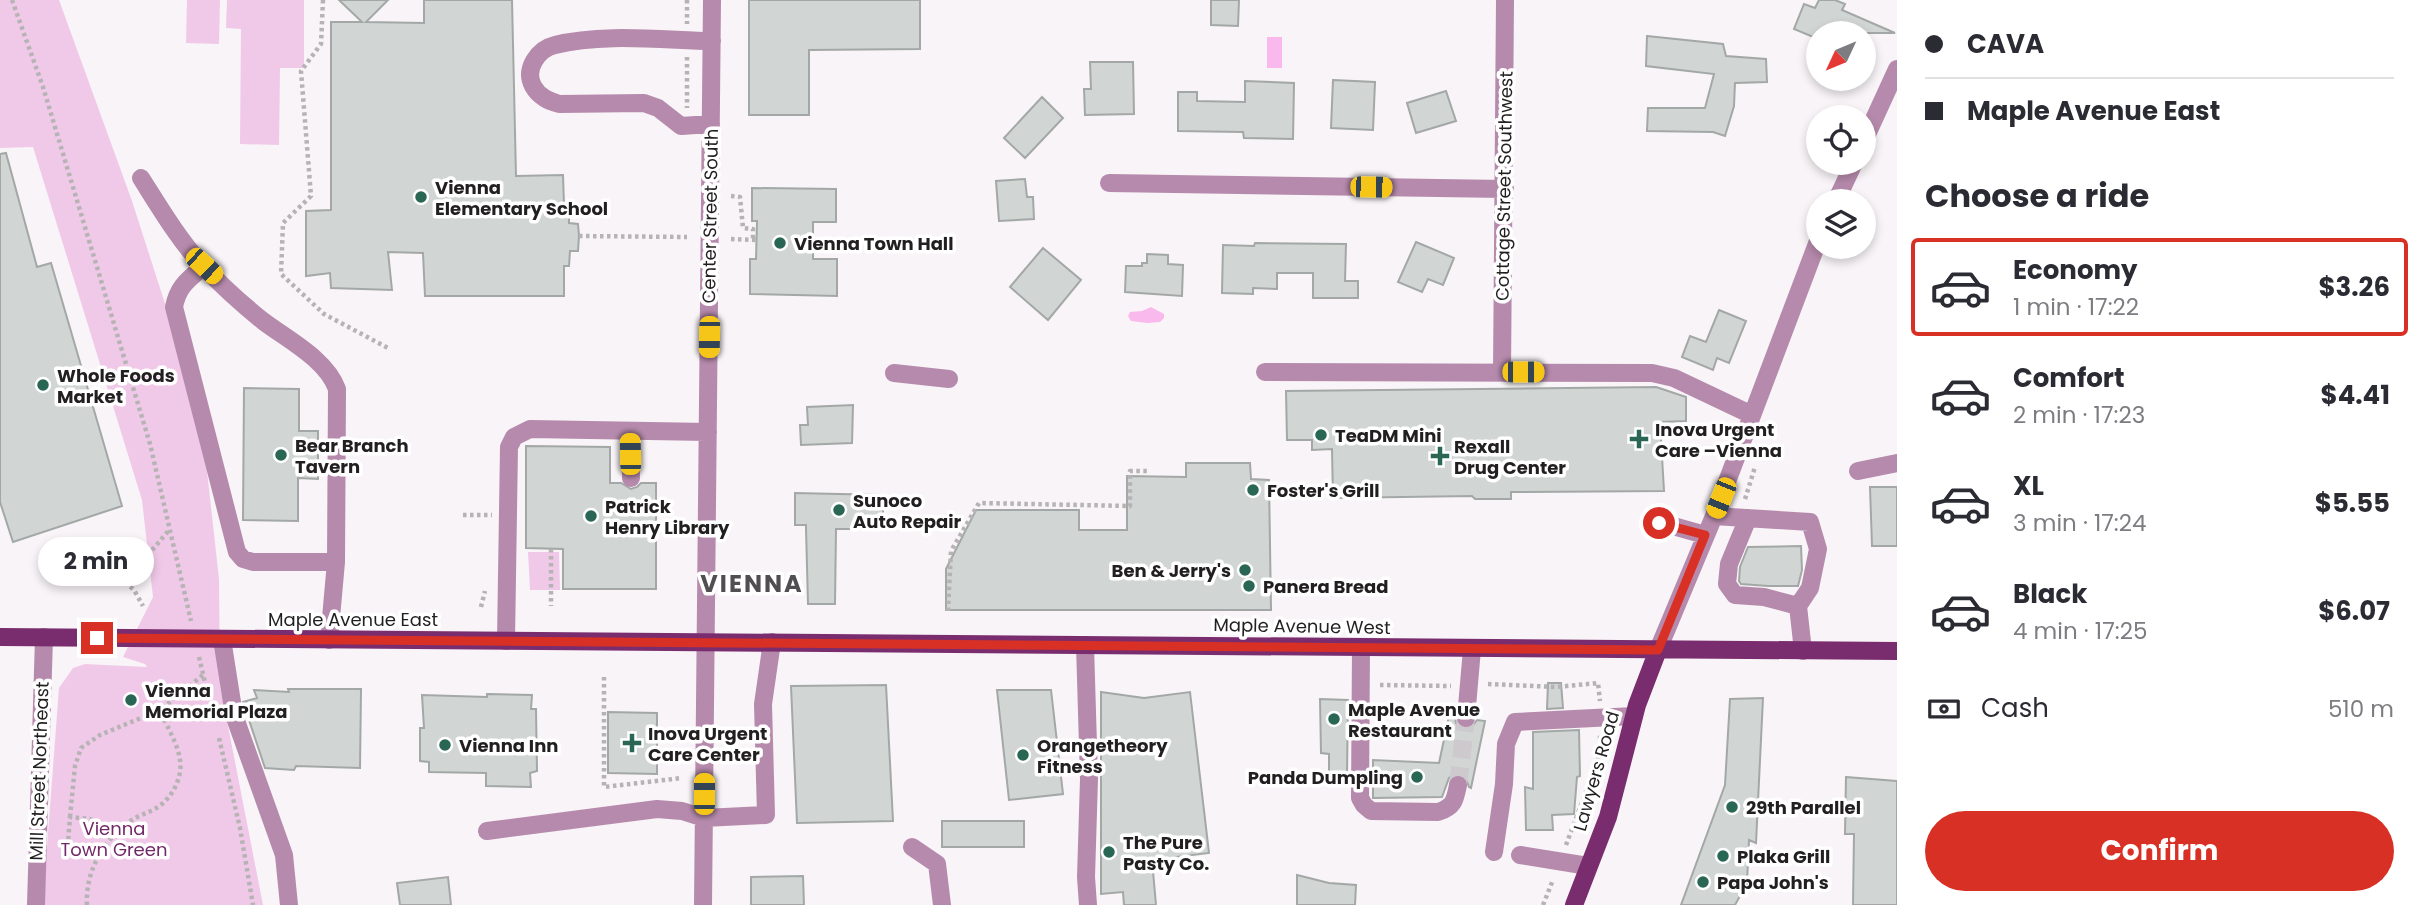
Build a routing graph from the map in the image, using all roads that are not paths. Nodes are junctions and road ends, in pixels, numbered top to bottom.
1 (712, 0) edge
2 (1505, 0) edge
3 (712, 41) junction
4 (1897, 69) edge
5 (1876, 115) edge
6 (710, 124) junction
7 (141, 178) dead end
8 (1109, 184) dead end
9 (1504, 188) junction
10 (1811, 259) edge
11 (204, 266) junction
12 (1265, 372) dead end
13 (1502, 372) junction
14 (894, 373) dead end
15 (949, 379) dead end
16 (1752, 415) junction
17 (630, 431) junction
18 (708, 432) junction
19 (1897, 463) edge
20 (1858, 471) dead end
21 (631, 478) dead end
22 (1713, 516) junction
23 (1748, 518) junction
24 (1659, 523) dead end
25 (1705, 535) junction
26 (337, 562) junction
27 (1798, 606) junction
28 (0, 636) edge
29 (44, 637) junction
30 (222, 639) junction
31 (329, 640) junction
32 (506, 640) junction
33 (706, 642) junction
34 (772, 642) junction
35 (1085, 645) junction
36 (1361, 647) junction
37 (1472, 649) junction
38 (1658, 650) junction
39 (1803, 651) junction
40 (1897, 651) edge
41 (1634, 716) junction
42 (1466, 718) tunnel mouth
43 (1458, 785) tunnel mouth
44 (704, 818) junction
45 (487, 831) dead end
46 (912, 847) dead end
47 (1494, 852) dead end
48 (1520, 855) dead end
49 (1588, 866) junction
50 (1575, 904) edge
51 (36, 905) edge
52 (289, 905) edge
53 (704, 905) edge
54 (942, 905) edge
55 (1088, 905) edge

1 - 3 street, Center Street South
2 - 9 street, Cottage Street Southwest
3 - 6 street, Center Street South
3 - 6 street
4 - 5 street
6 - 18 street, Center Street South
7 - 11 street
8 - 9 street
9 - 13 street, Cottage Street Southwest
10 - 16 street
11 - 26 street
11 - 26 street
12 - 13 street
13 - 16 street
14 - 15 street
16 - 22 street
17 - 18 street
17 - 21 street
17 - 32 street
18 - 33 street, Center Street South
19 - 20 street
22 - 23 street
22 - 25 street
23 - 27 street
23 - 27 street
24 - 25 street
25 - 38 street
26 - 31 street
27 - 39 street
28 - 29 main road, Maple Avenue East
29 - 30 main road, Maple Avenue East
29 - 51 street, Mill Street Northeast
30 - 31 main road, Maple Avenue East
30 - 52 street
31 - 32 main road, Maple Avenue East
32 - 33 main road, Maple Avenue East
33 - 34 main road, Maple Avenue West
33 - 44 street, Center Street South
34 - 35 main road, Maple Avenue West
34 - 44 street
35 - 36 main road, Maple Avenue West
35 - 55 street
36 - 37 main road, Maple Avenue West
36 - 43 street
37 - 38 main road, Maple Avenue West
37 - 42 street
38 - 39 main road, Maple Avenue West
38 - 41 main road, Lawyers Road
39 - 40 main road, Maple Avenue West
41 - 47 street
41 - 49 main road, Lawyers Road
44 - 45 street
44 - 53 street, Center Street South
46 - 54 street
48 - 49 street
49 - 50 main road, Lawyers Road

